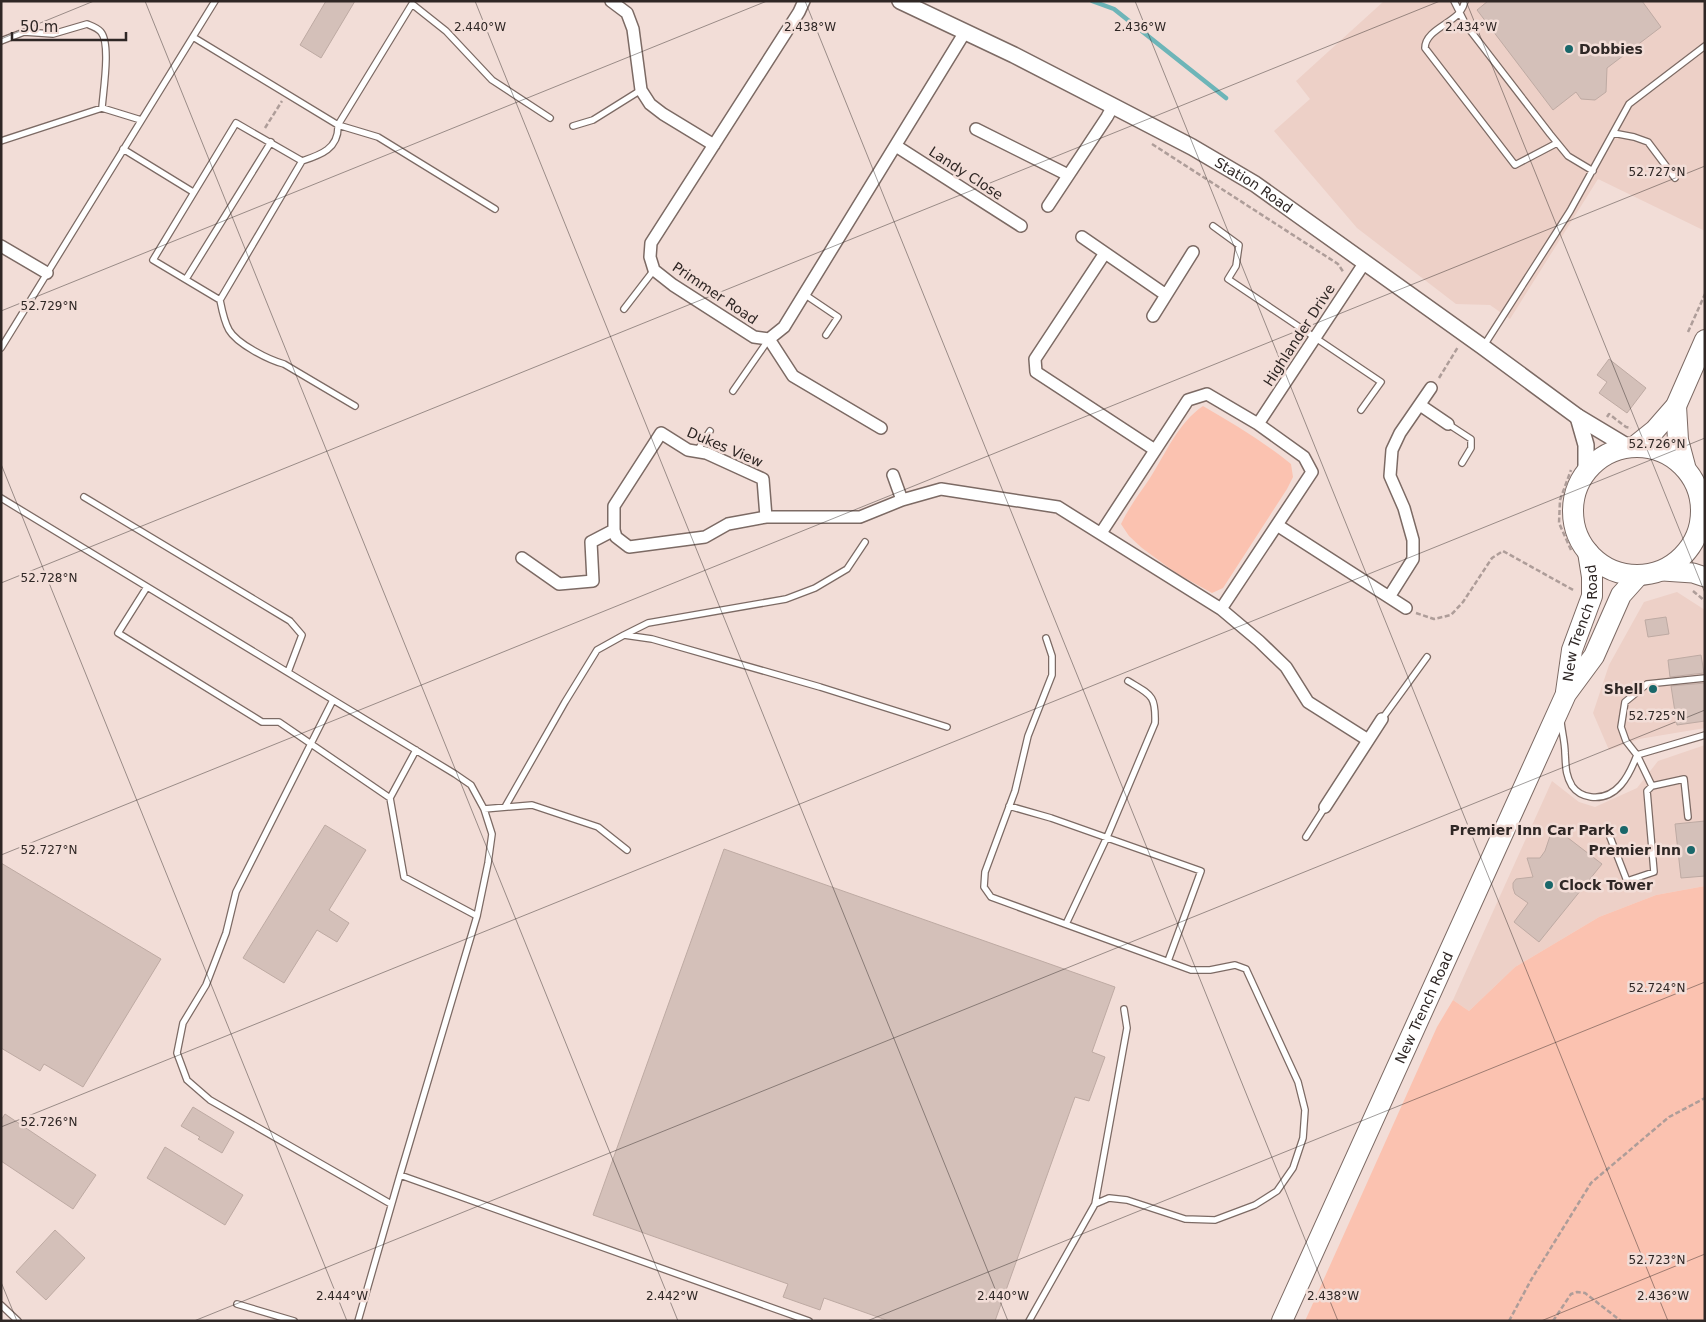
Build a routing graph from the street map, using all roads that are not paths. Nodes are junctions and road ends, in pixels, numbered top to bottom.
1 (215, 1) edge
2 (611, 1) edge
3 (804, 1) edge
4 (900, 1) edge
5 (1454, 1) edge
6 (1465, 1) edge
7 (1460, 13) junction
8 (965, 32) junction
9 (193, 37) junction
10 (1, 41) edge
11 (1705, 46) edge
12 (641, 90) junction
13 (1113, 106) junction
14 (102, 108) junction
15 (550, 118) dead end
16 (141, 120) junction
17 (338, 125) junction
18 (573, 126) dead end
19 (976, 129) dead end
20 (1613, 134) junction
21 (1, 141) edge
22 (271, 142) junction
23 (1557, 143) junction
24 (714, 145) junction
25 (896, 146) junction
26 (123, 149) junction
27 (302, 161) junction
28 (1593, 171) junction
29 (1068, 175) junction
30 (1675, 178) dead end
31 (193, 192) junction
32 (1048, 206) dead end
33 (495, 209) dead end
34 (1021, 226) dead end
35 (1213, 226) dead end
36 (1082, 237) dead end
37 (1, 246) edge
38 (1193, 252) dead end
39 (1105, 253) junction
40 (1365, 262) junction
41 (654, 270) junction
42 (47, 272) junction
43 (186, 280) junction
44 (804, 294) junction
45 (1166, 295) junction
46 (220, 300) junction
47 (624, 309) dead end
48 (1153, 316) dead end
49 (826, 336) dead end
50 (1315, 337) junction
51 (769, 339) junction
52 (1695, 340) edge
53 (1483, 347) junction
54 (1, 348) edge
55 (1430, 388) road end
56 (733, 391) dead end
57 (1420, 405) junction
58 (356, 406) dead end
59 (1676, 406) junction
60 (1361, 410) dead end
61 (1578, 418) junction
62 (1258, 424) junction
63 (1448, 424) joint
64 (880, 428) dead end
65 (710, 431) dead end
66 (1634, 441) junction
67 (1155, 450) junction
68 (697, 451) junction
69 (1462, 463) dead end
70 (1685, 466) junction
71 (1580, 468) junction
72 (893, 475) dead end
73 (84, 497) dead end
74 (1, 498) edge
75 (902, 500) junction
76 (766, 517) junction
77 (1277, 525) junction
78 (1703, 527) edge
79 (614, 530) junction
80 (1101, 533) junction
81 (865, 542) dead end
82 (1579, 551) junction
83 (522, 558) dead end
84 (1663, 571) junction
85 (1638, 576) junction
86 (1705, 577) edge
87 (147, 587) junction
88 (1389, 597) junction
89 (1406, 608) road end
90 (1221, 609) junction
91 (624, 635) junction
92 (1046, 638) dead end
93 (1426, 657) dead end
94 (288, 672) junction
95 (1705, 678) edge
96 (1128, 681) dead end
97 (333, 700) junction
98 (1562, 702) junction
99 (1382, 719) joint
100 (947, 727) dead end
101 (1705, 735) edge
102 (1368, 740) junction
103 (311, 743) junction
104 (416, 750) junction
105 (1638, 754) junction
106 (1652, 786) junction
107 (390, 798) junction
108 (1010, 806) junction
109 (505, 807) junction
110 (1325, 807) joint
111 (484, 809) junction
112 (1688, 817) dead end
113 (1107, 837) junction
114 (1306, 837) dead end
115 (1610, 837) dead end
116 (627, 850) dead end
117 (477, 916) junction
118 (1066, 924) junction
119 (1168, 961) junction
120 (1124, 1009) dead end
121 (400, 1175) junction
122 (391, 1204) junction
123 (1095, 1204) junction
124 (237, 1304) dead end
125 (1, 1305) edge
126 (18, 1321) edge
127 (294, 1321) edge
128 (358, 1321) edge
129 (809, 1321) edge
130 (1029, 1321) edge
131 (1282, 1321) edge

1 - 9 lane
2 - 12 street
3 - 24 street, Primmer Road
4 - 8 street, Station Road
5 - 7 lane
6 - 7 lane
7 - 23 lane
7 - 23 lane
8 - 13 street, Station Road
8 - 25 street
9 - 16 lane
9 - 17 lane
10 - 14 lane
11 - 20 lane
12 - 18 lane
12 - 24 street
13 - 29 street
13 - 40 street, Station Road
14 - 16 lane
14 - 21 lane
15 - 17 lane
16 - 26 lane
17 - 27 lane
17 - 33 lane
19 - 29 street
20 - 28 lane
20 - 30 lane
22 - 27 lane
22 - 31 lane
22 - 43 lane
23 - 28 lane
24 - 41 street, Primmer Road
25 - 34 street, Landy Close
25 - 44 street
26 - 31 lane
26 - 42 lane
27 - 46 lane
28 - 53 lane
29 - 32 street
31 - 43 lane
35 - 50 lane
36 - 39 street
37 - 42 street
38 - 45 street
39 - 45 street
39 - 67 street
40 - 50 street, Highlander Drive
40 - 53 street, Station Road
41 - 47 lane
41 - 51 street, Primmer Road
42 - 54 lane
43 - 46 lane
44 - 49 lane
44 - 51 street
45 - 48 street
46 - 58 lane
50 - 60 lane
50 - 62 street, Highlander Drive
51 - 56 lane
51 - 64 street
52 - 59 highway
53 - 61 street, Station Road
55 - 57 street
57 - 63 street
57 - 88 street
59 - 66 highway
59 - 70 highway
61 - 66 street, Station Road
61 - 71 street
62 - 67 street
62 - 77 street
63 - 69 lane
65 - 68 lane
66 - 70 highway
66 - 71 highway
67 - 80 street
68 - 76 street, Dukes View
68 - 79 street, Dukes View
70 - 78 highway
71 - 82 highway
72 - 75 street
73 - 94 lane
74 - 87 lane
75 - 76 street
75 - 80 street
76 - 79 street
77 - 88 street
77 - 90 street
78 - 84 highway
79 - 83 street
80 - 90 street
81 - 91 lane
82 - 85 highway
82 - 98 highway, New Trench Road
84 - 85 highway
84 - 86 main road
85 - 98 highway, New Trench Road
87 - 94 lane
87 - 103 lane
88 - 89 street
90 - 102 street
91 - 100 lane
91 - 109 lane
92 - 108 lane
93 - 99 lane
94 - 97 lane
95 - 105 lane
96 - 113 lane
97 - 103 lane
97 - 104 lane
98 - 105 lane
98 - 131 highway, New Trench Road
99 - 102 street
101 - 105 lane
102 - 110 street
103 - 107 lane
103 - 122 lane
104 - 107 lane
104 - 111 lane
105 - 106 lane
106 - 112 lane
106 - 115 lane
107 - 117 lane
108 - 113 lane
108 - 118 lane
109 - 111 lane
109 - 116 lane
110 - 114 lane
111 - 117 lane
113 - 118 lane
113 - 119 lane
117 - 121 lane
118 - 119 lane
119 - 123 lane
120 - 123 lane
121 - 122 lane
121 - 129 lane
122 - 128 lane
123 - 130 lane
124 - 127 lane
125 - 126 lane

